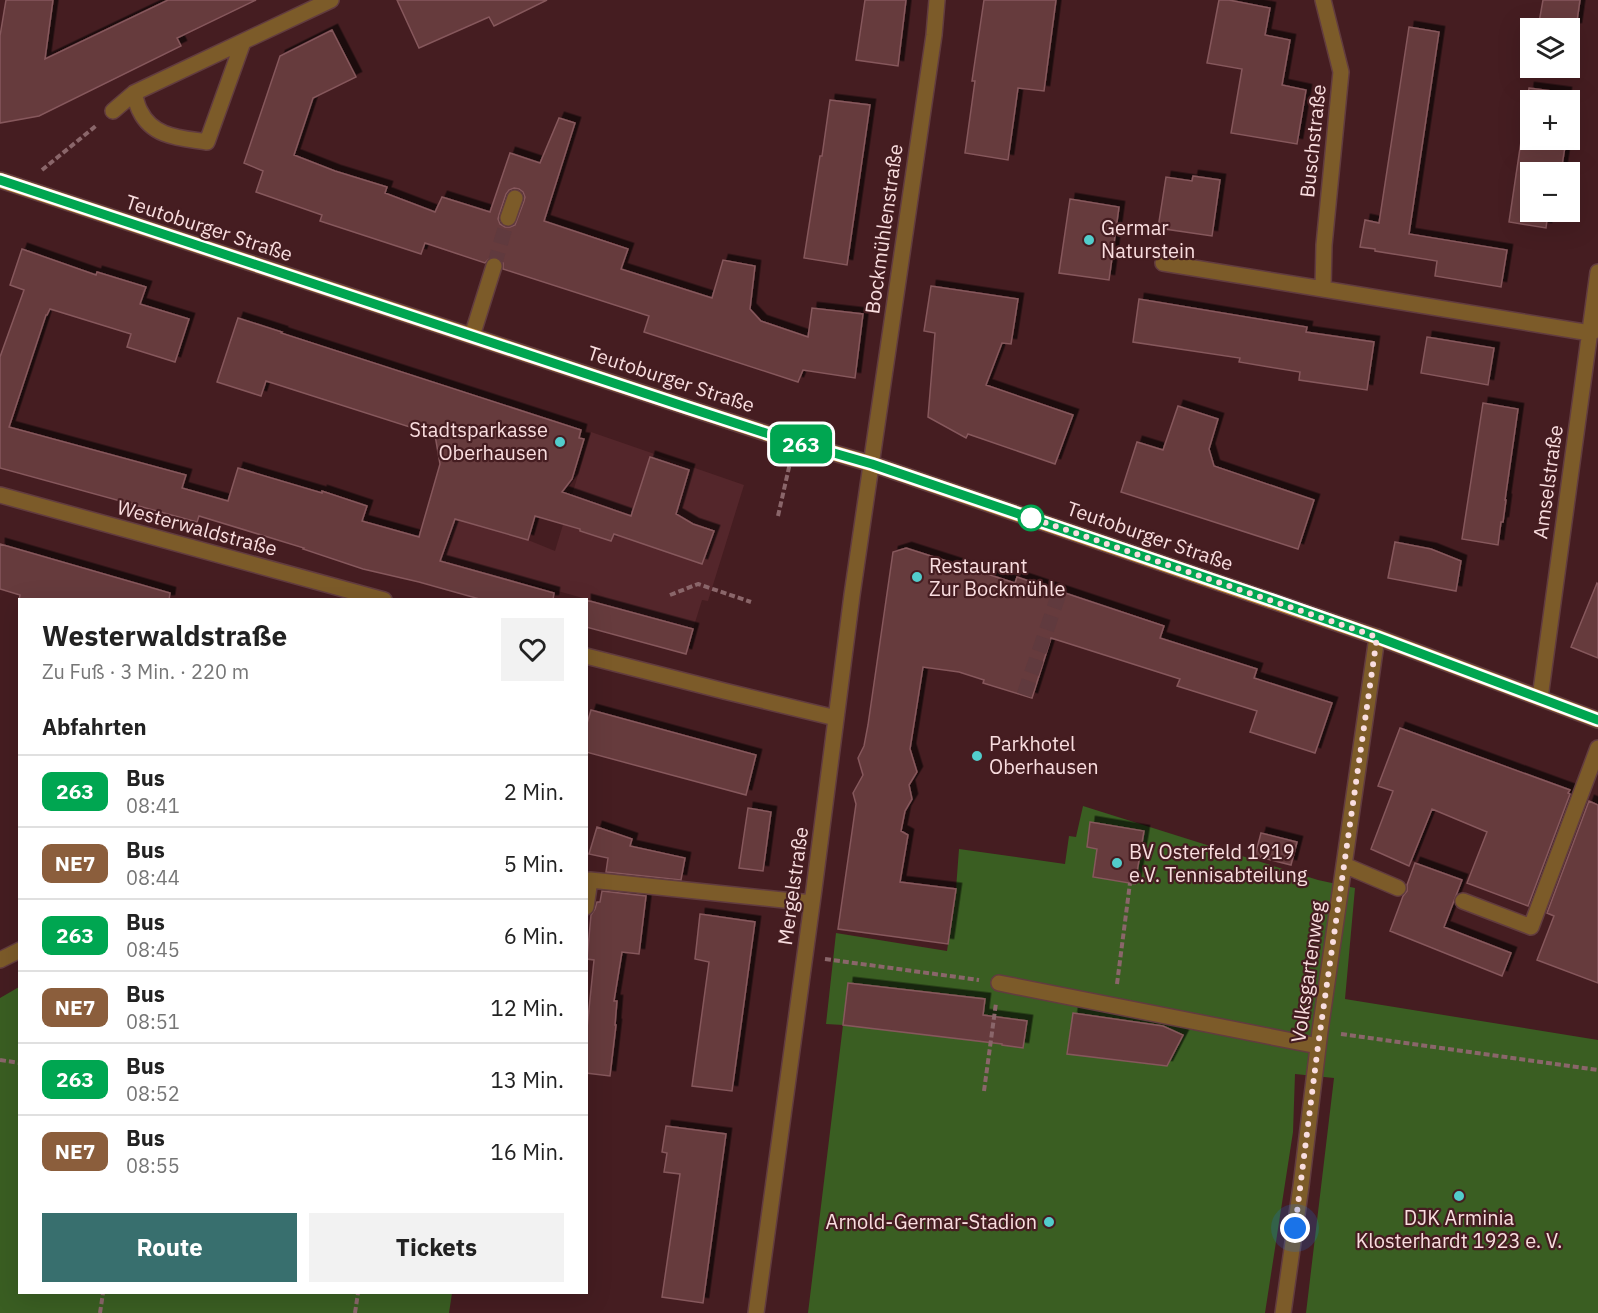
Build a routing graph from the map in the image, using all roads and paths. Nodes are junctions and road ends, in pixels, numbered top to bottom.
1 (332, 0) edge
2 (937, 0) edge
3 (1323, 0) edge
4 (243, 42) junction
5 (134, 93) junction
6 (113, 111) joint
7 (0, 180) edge
8 (22, 187) junction
9 (514, 198) dead end
10 (508, 218) tunnel mouth
11 (1163, 263) dead end
12 (494, 266) tunnel mouth
13 (1598, 272) edge
14 (1323, 289) junction
15 (1594, 331) edge
16 (472, 336) junction
17 (794, 442) junction
18 (872, 464) junction
19 (0, 495) edge
20 (778, 516) dead end
21 (670, 595) dead end
22 (377, 598) edge
23 (751, 602) dead end
24 (1377, 637) junction
25 (588, 657) edge
26 (1540, 698) junction
27 (836, 718) junction
28 (1598, 720) edge
29 (1598, 748) edge
30 (1344, 866) junction
31 (1130, 883) dead end
32 (1398, 888) dead end
33 (588, 894) edge
34 (1463, 901) dead end
35 (812, 903) junction
36 (18, 951) edge
37 (804, 956) junction
38 (0, 960) edge
39 (960, 977) dead end
40 (999, 983) joint
41 (1114, 1005) junction
42 (1319, 1038) junction
43 (0, 1060) edge
44 (18, 1063) edge
45 (1598, 1070) edge
46 (984, 1091) dead end
47 (103, 1294) edge
48 (358, 1294) edge
49 (100, 1313) edge
50 (355, 1313) edge
51 (756, 1313) edge
52 (1283, 1313) edge

1 - 4 street
2 - 18 street, Bockmühlenstraße
3 - 14 street, Buschstraße
4 - 5 street
4 - 5 street
5 - 6 street
6 - 8 path
7 - 8 main road, Teutoburger Straße
8 - 16 main road, Teutoburger Straße
9 - 10 street
11 - 14 street
12 - 16 street
13 - 15 street, Amselstraße
14 - 15 street
15 - 26 street, Amselstraße
16 - 17 main road, Teutoburger Straße
17 - 18 main road, Teutoburger Straße
17 - 20 path
18 - 24 main road, Teutoburger Straße
18 - 27 street, Mergelstraße
19 - 22 street, Westerwaldstraße
21 - 23 path
24 - 26 main road, Teutoburger Straße
24 - 30 street, Volksgartenweg
25 - 27 street
26 - 28 main road, Teutoburger Straße
27 - 35 street, Mergelstraße
29 - 34 street
30 - 32 street
30 - 42 street, Volksgartenweg
31 - 41 path
33 - 35 street
35 - 37 street, Mergelstraße
36 - 38 street
37 - 39 path
37 - 51 street, Mergelstraße
40 - 41 street
40 - 46 path
41 - 42 street
42 - 45 path
42 - 52 street, Volksgartenweg
43 - 44 path
47 - 49 path
48 - 50 path

